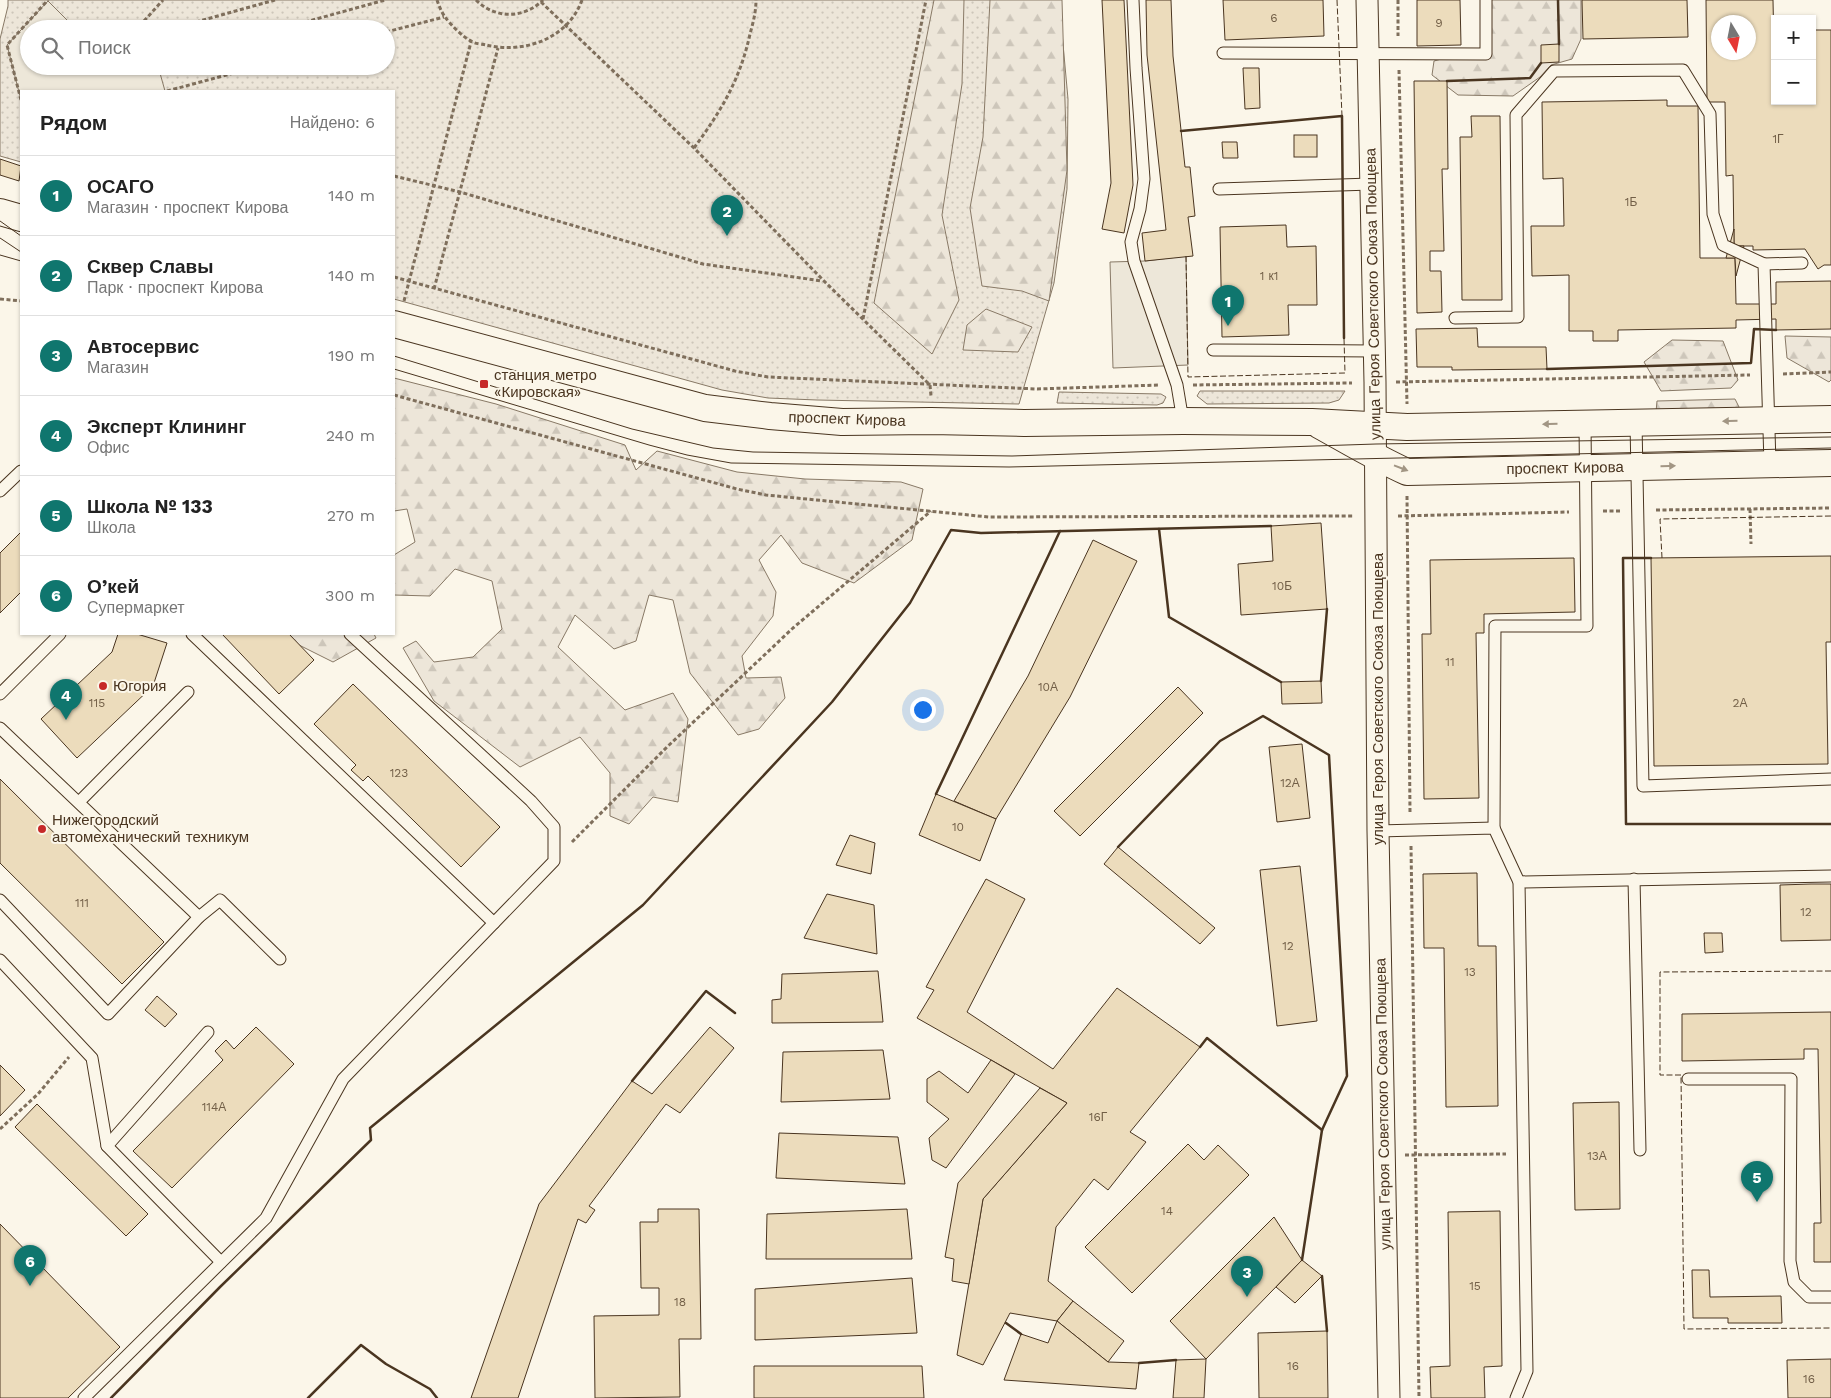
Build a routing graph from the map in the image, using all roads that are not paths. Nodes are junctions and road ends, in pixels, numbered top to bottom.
1 (1133, 0) edge
2 (1367, 0) edge
3 (1486, 0) edge
4 (1223, 53) dead end
5 (1368, 55) junction
6 (1371, 184) junction
7 (1219, 189) dead end
8 (0, 212) edge
9 (20, 218) edge
10 (1802, 263) dead end
11 (1764, 264) junction
12 (399, 314) edge
13 (1455, 318) dead end
14 (1213, 350) dead end
15 (1374, 351) junction
16 (1831, 420) edge
17 (1183, 421) junction
18 (1768, 421) junction
19 (1312, 422) junction
20 (1636, 423) junction
21 (1585, 424) junction
22 (1376, 426) junction
23 (1376, 458) junction
24 (1831, 463) edge
25 (1770, 464) junction
26 (1636, 467) junction
27 (1585, 468) junction
28 (20, 472) edge
29 (0, 491) edge
30 (59, 635) edge
31 (193, 635) edge
32 (351, 635) edge
33 (188, 692) dead end
34 (0, 694) edge
35 (0, 728) edge
36 (1831, 779) edge
37 (78, 802) junction
38 (1494, 828) junction
39 (1378, 831) junction
40 (1831, 876) edge
41 (1634, 879) junction
42 (1519, 882) junction
43 (0, 900) edge
44 (199, 917) junction
45 (494, 923) junction
46 (280, 959) dead end
47 (0, 960) edge
48 (208, 1032) dead end
49 (1688, 1079) dead end
50 (107, 1146) junction
51 (1640, 1150) dead end
52 (221, 1262) junction
53 (1831, 1297) edge
54 (84, 1398) edge
55 (1388, 1398) edge
56 (1516, 1398) edge

1 - 17 lane
2 - 5 street, улица Героя Советского Союза Поющева
3 - 5 lane
4 - 5 lane
5 - 6 street, улица Героя Советского Союза Поющева
6 - 7 lane
6 - 15 street, улица Героя Советского Союза Поющева
8 - 9 street
10 - 11 lane
11 - 13 lane
11 - 18 lane
12 - 17 street, проспект Кирова
14 - 15 lane
15 - 22 street, улица Героя Советского Союза Поющева
16 - 18 street, проспект Кирова
17 - 19 street, проспект Кирова
18 -> 20 street, проспект Кирова
18 - 25 lane
19 - 22 street, проспект Кирова
19 - 23 street, проспект Кирова
20 - 21 street, проспект Кирова
20 - 26 lane
21 -> 22 street, проспект Кирова
21 - 27 lane
22 - 23 street, улица Героя Советского Союза Поющева
23 -> 27 street, проспект Кирова
23 - 39 street, улица Героя Советского Союза Поющева
24 - 25 street, проспект Кирова
26 -> 25 street, проспект Кирова
26 - 27 street, проспект Кирова
26 - 36 lane
27 - 38 lane
28 - 29 lane
30 - 34 lane
31 - 45 lane
32 - 45 lane
33 - 37 lane
35 - 37 lane
37 - 44 lane
38 - 39 lane
38 - 42 lane
39 - 55 street, улица Героя Советского Союза Поющева
40 - 41 lane
41 - 42 lane
41 - 51 lane
42 - 56 lane
43 - 44 lane
44 - 46 lane
45 - 52 lane
47 - 50 lane
48 - 50 lane
49 - 53 lane
50 - 52 lane
52 - 54 lane

